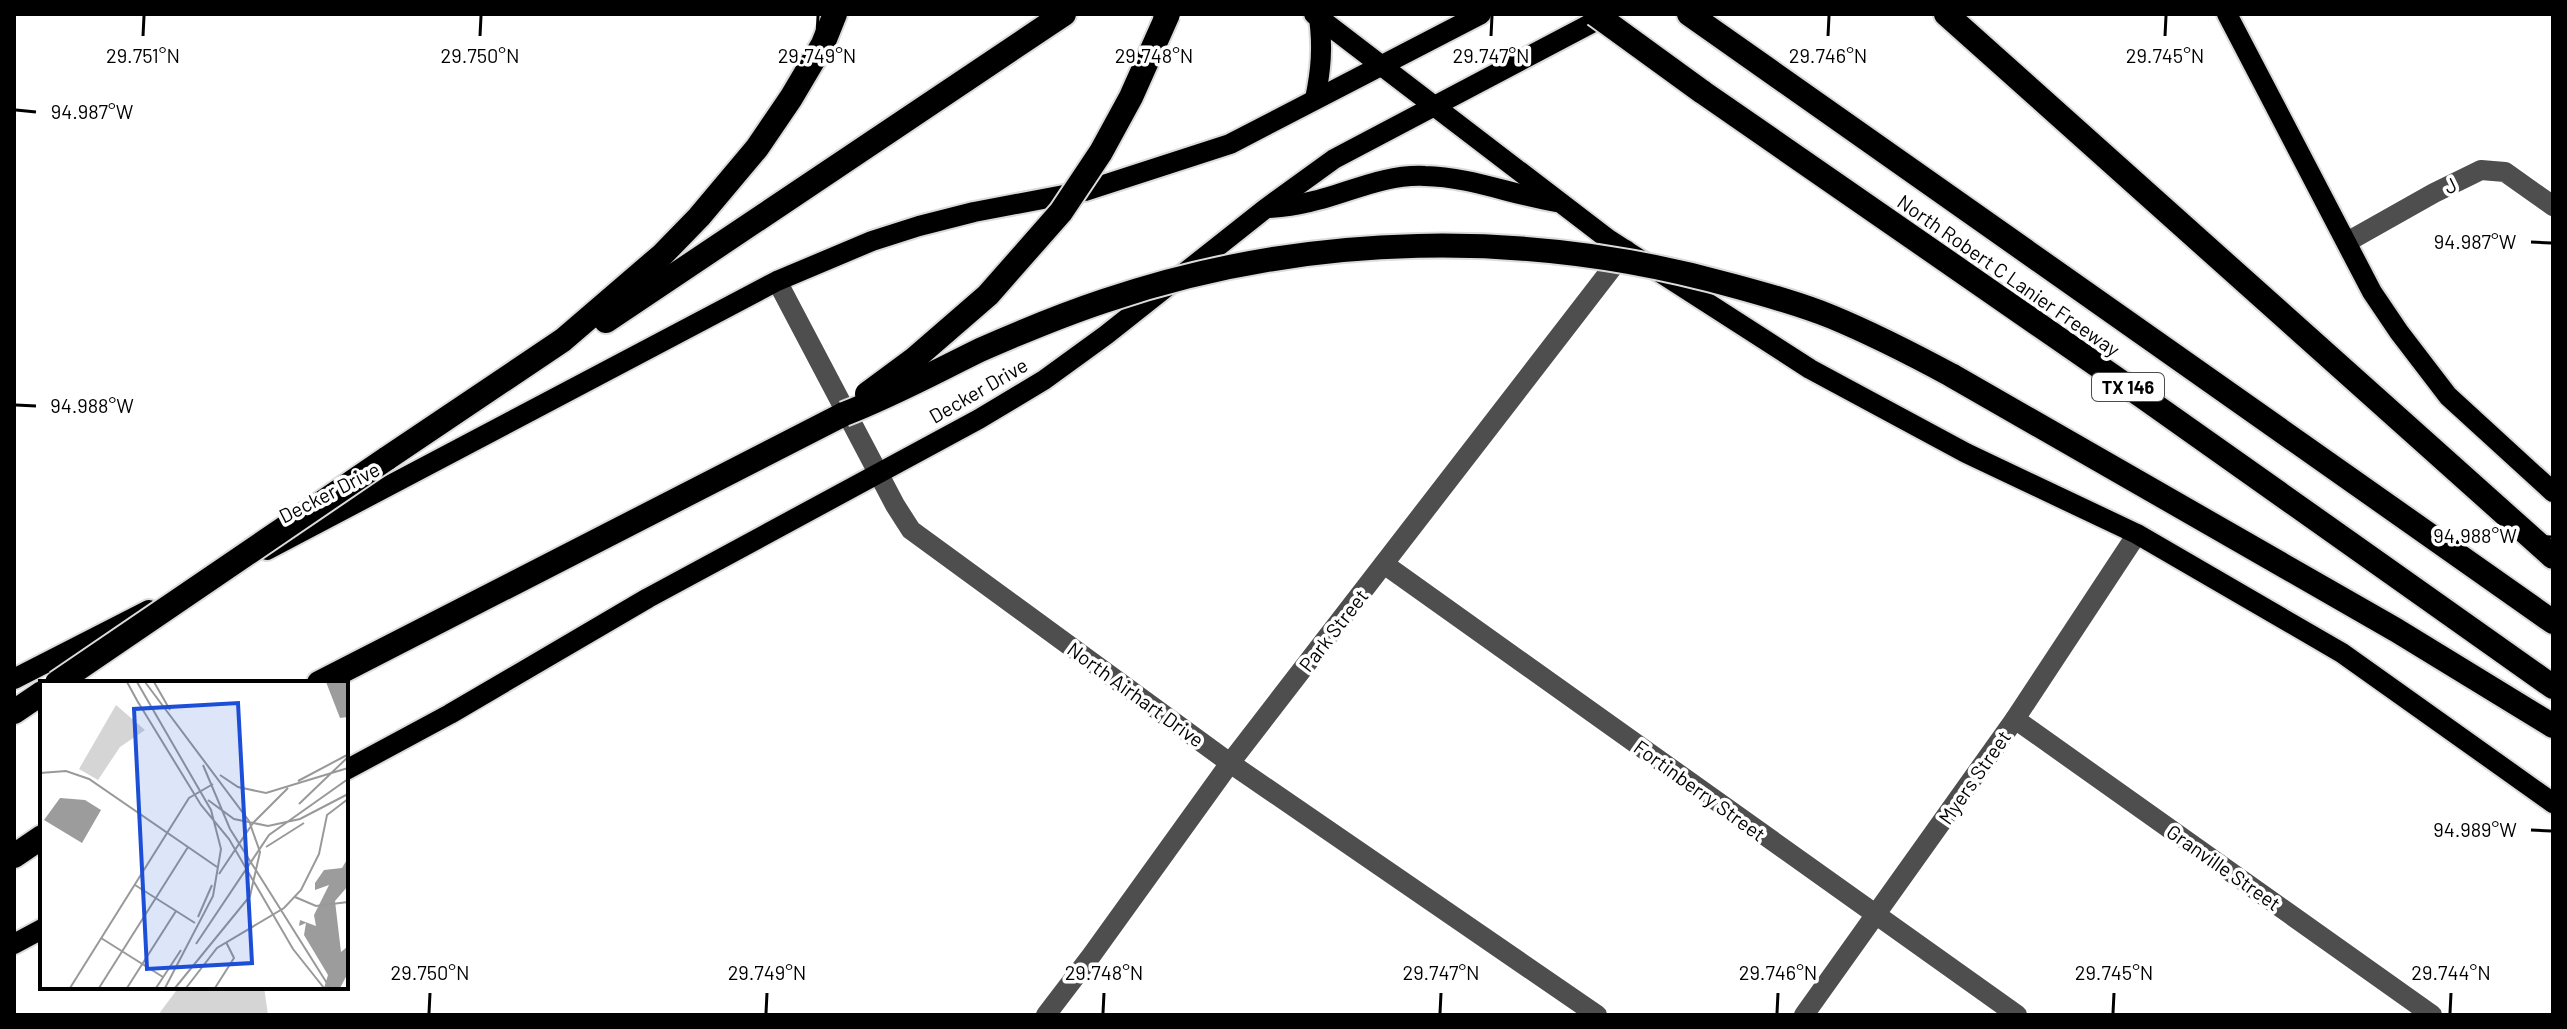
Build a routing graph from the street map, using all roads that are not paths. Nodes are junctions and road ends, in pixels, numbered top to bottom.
1 (835, 14) edge
2 (1064, 14) edge
3 (1168, 14) edge
4 (1481, 14) edge
5 (1595, 14) edge
6 (1609, 14) edge
7 (1689, 14) edge
8 (1946, 14) edge
9 (2227, 14) edge
10 (1316, 16) edge
11 (1380, 65) junction
12 (1315, 99) junction
13 (1432, 107) junction
14 (1560, 202) junction
15 (2553, 206) edge
16 (1265, 209) junction
17 (2347, 242) junction
18 (1626, 250) junction
19 (777, 281) junction
20 (563, 340) junction
21 (844, 414) junction
22 (879, 472) junction
23 (2553, 492) edge
24 (2137, 534) junction
25 (2553, 557) edge
26 (1384, 564) junction
27 (2553, 622) edge
28 (14, 679) edge
29 (60, 681) edge
30 (323, 681) edge
31 (2553, 687) edge
32 (40, 694) edge
33 (14, 712) edge
34 (2015, 719) junction
35 (2553, 726) edge
36 (1230, 763) junction
37 (348, 769) edge
38 (2553, 803) edge
39 (40, 827) edge
40 (40, 838) edge
41 (14, 840) edge
42 (14, 856) edge
43 (1876, 916) junction
44 (40, 930) edge
45 (14, 944) edge
46 (1046, 1015) edge
47 (1597, 1015) edge
48 (1804, 1015) edge
49 (2017, 1015) edge
50 (2432, 1015) edge

1 - 20 highway
2 - 20 highway
3 - 21 highway, bridge
4 - 11 main road, Decker Drive
5 - 31 highway, North Robert C Lanier Freeway / TX 146, bridge
6 - 13 main road, Decker Drive
7 - 27 highway, North Robert C Lanier Freeway / TX 146
8 - 25 highway
9 - 17 main road
10 - 11 main road
10 - 12 main road
11 - 12 main road, Decker Drive
11 - 13 main road
12 - 19 main road, Decker Drive
13 - 14 main road
13 - 16 main road, Decker Drive
14 - 16 main road
14 - 18 main road
15 - 17 street, J
16 - 22 main road, Decker Drive
17 - 23 main road
18 - 24 main road
18 - 26 street, Park Street
19 - 22 street, North Airhart Drive
19 - 28 main road, Decker Drive
20 - 29 highway, Decker Drive, bridge
21 - 30 highway
21 - 35 highway, bridge
22 - 36 street, North Airhart Drive
22 - 37 main road, Decker Drive
24 - 34 street, Myers Street
24 - 38 main road
26 - 36 street, Park Street
26 - 43 street, Fortinberry Street
32 - 33 highway
34 - 43 street, Myers Street
34 - 50 street, Granville Street
36 - 46 street, Park Street
36 - 47 street, North Airhart Drive
39 - 41 highway
40 - 42 highway
43 - 48 street, Myers Street
43 - 49 street, Fortinberry Street
44 - 45 main road

